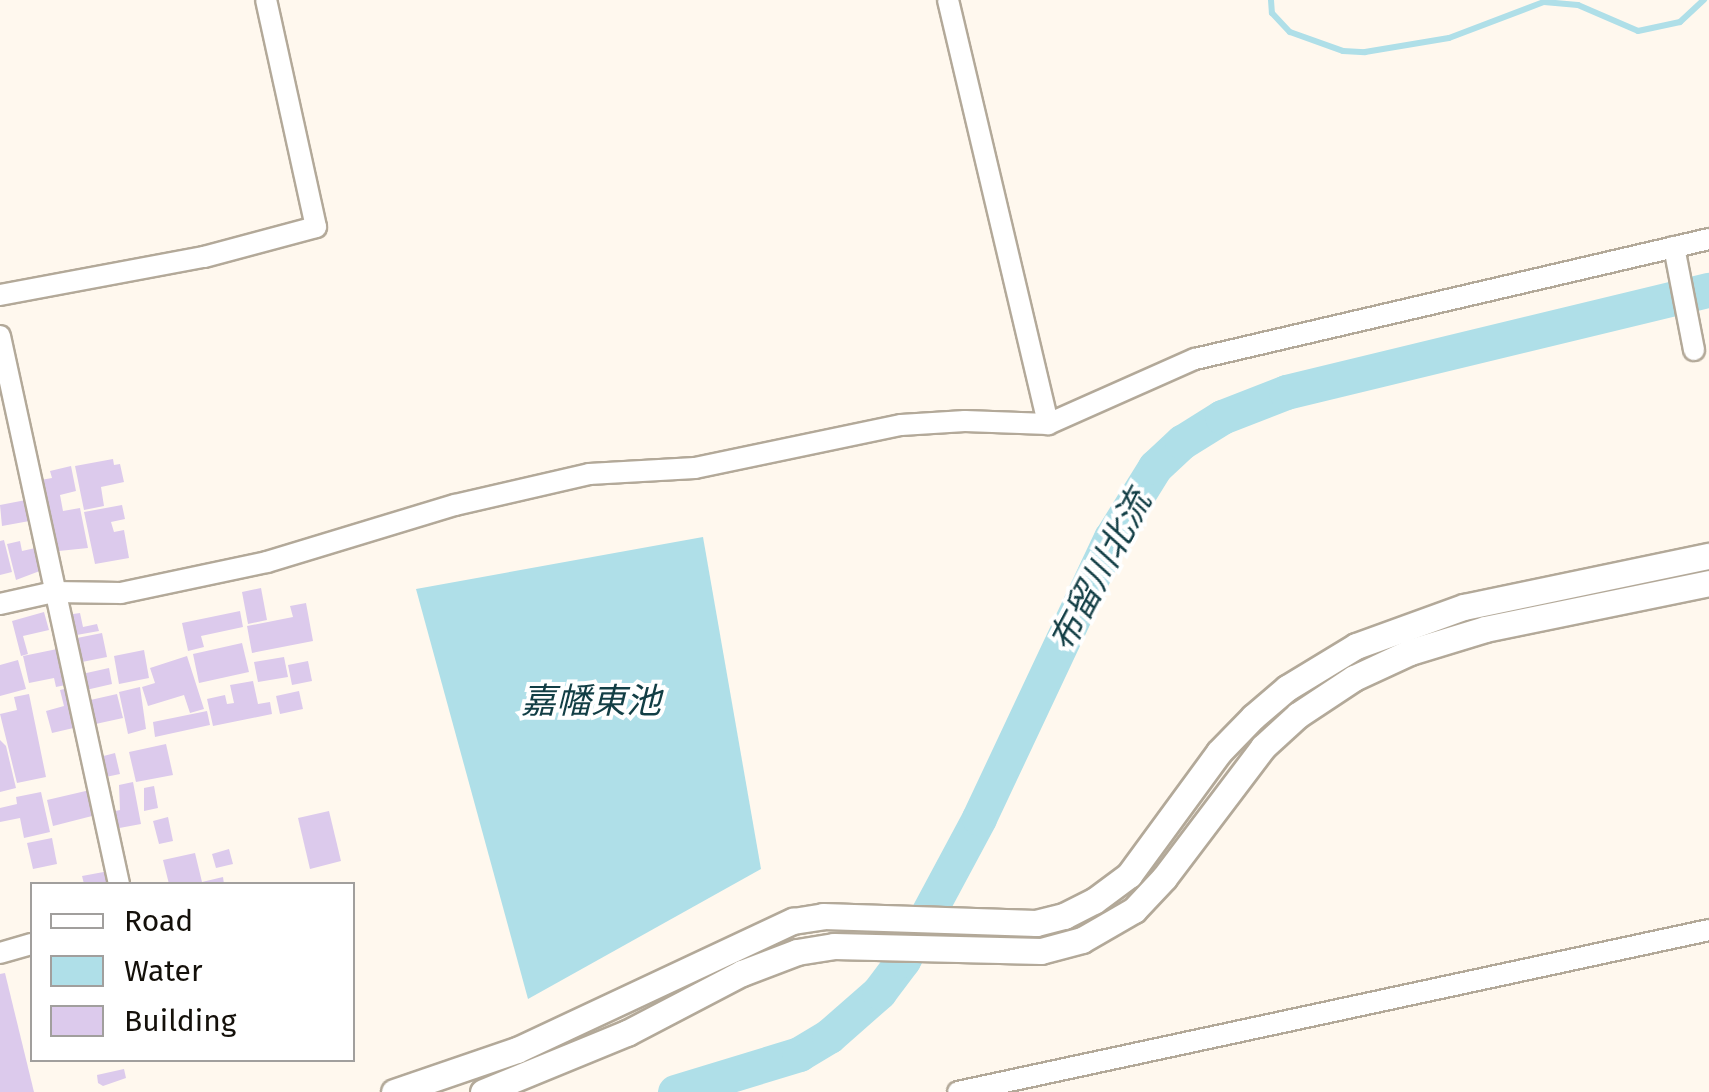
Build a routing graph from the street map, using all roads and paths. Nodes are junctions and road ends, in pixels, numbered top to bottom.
1 (266, 0) edge
2 (948, 0) edge
3 (1709, 239) edge
4 (1675, 255) junction
5 (0, 295) edge
6 (0, 336) edge
7 (1694, 350) dead end
8 (1048, 424) junction
9 (1709, 556) edge
10 (1709, 584) edge
11 (54, 592) junction
12 (0, 604) edge
13 (119, 882) edge
14 (1709, 930) edge
15 (30, 945) edge
16 (0, 953) edge
17 (394, 1092) edge
18 (483, 1092) edge
19 (958, 1092) edge

1 - 5 street
2 - 8 street
3 - 4 street
4 - 7 street
4 - 8 street
6 - 11 street
8 - 11 street
9 - 17 street
10 - 18 street
11 - 12 street
11 - 13 street
14 - 19 street
15 - 16 street

